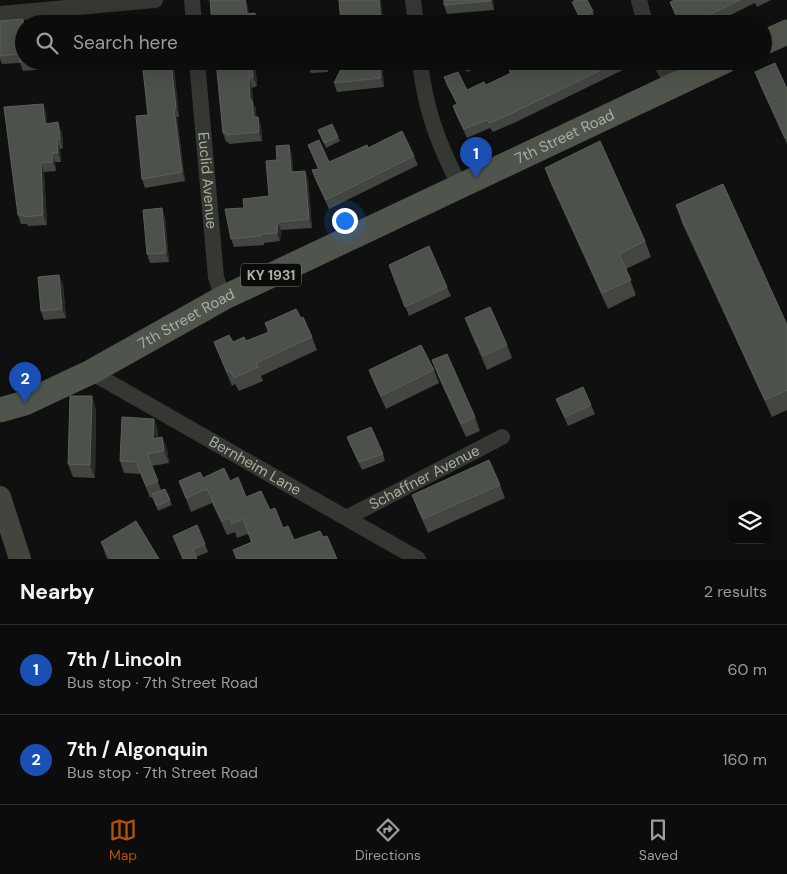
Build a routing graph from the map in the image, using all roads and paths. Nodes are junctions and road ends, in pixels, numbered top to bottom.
1 (155, 0) edge
2 (192, 0) edge
3 (413, 0) edge
4 (639, 0) edge
5 (0, 14) edge
6 (193, 15) edge
7 (415, 15) edge
8 (643, 15) edge
9 (787, 32) edge
10 (772, 39) edge
11 (198, 70) edge
12 (421, 70) edge
13 (665, 70) edge
14 (706, 70) edge
15 (673, 85) junction
16 (460, 186) junction
17 (223, 298) junction
18 (91, 372) junction
19 (0, 410) edge
20 (502, 438) dead end
21 (0, 496) edge
22 (348, 517) junction
23 (20, 559) edge
24 (418, 559) edge

1 - 5 street
2 - 6 street
3 - 7 street
4 - 8 street
9 - 10 main road
11 - 17 street, Euclid Avenue
12 - 16 street
13 - 15 street
14 - 15 main road, 7th Street Road / KY 1931
15 - 16 main road, 7th Street Road / KY 1931
16 - 17 main road, 7th Street Road / KY 1931
17 - 18 main road, 7th Street Road / KY 1931
18 - 19 main road, 7th Street Road / KY 1931
18 - 22 street, Bernheim Lane
20 - 22 street, Schaffner Avenue
21 - 23 main road
22 - 24 street, Bernheim Lane

